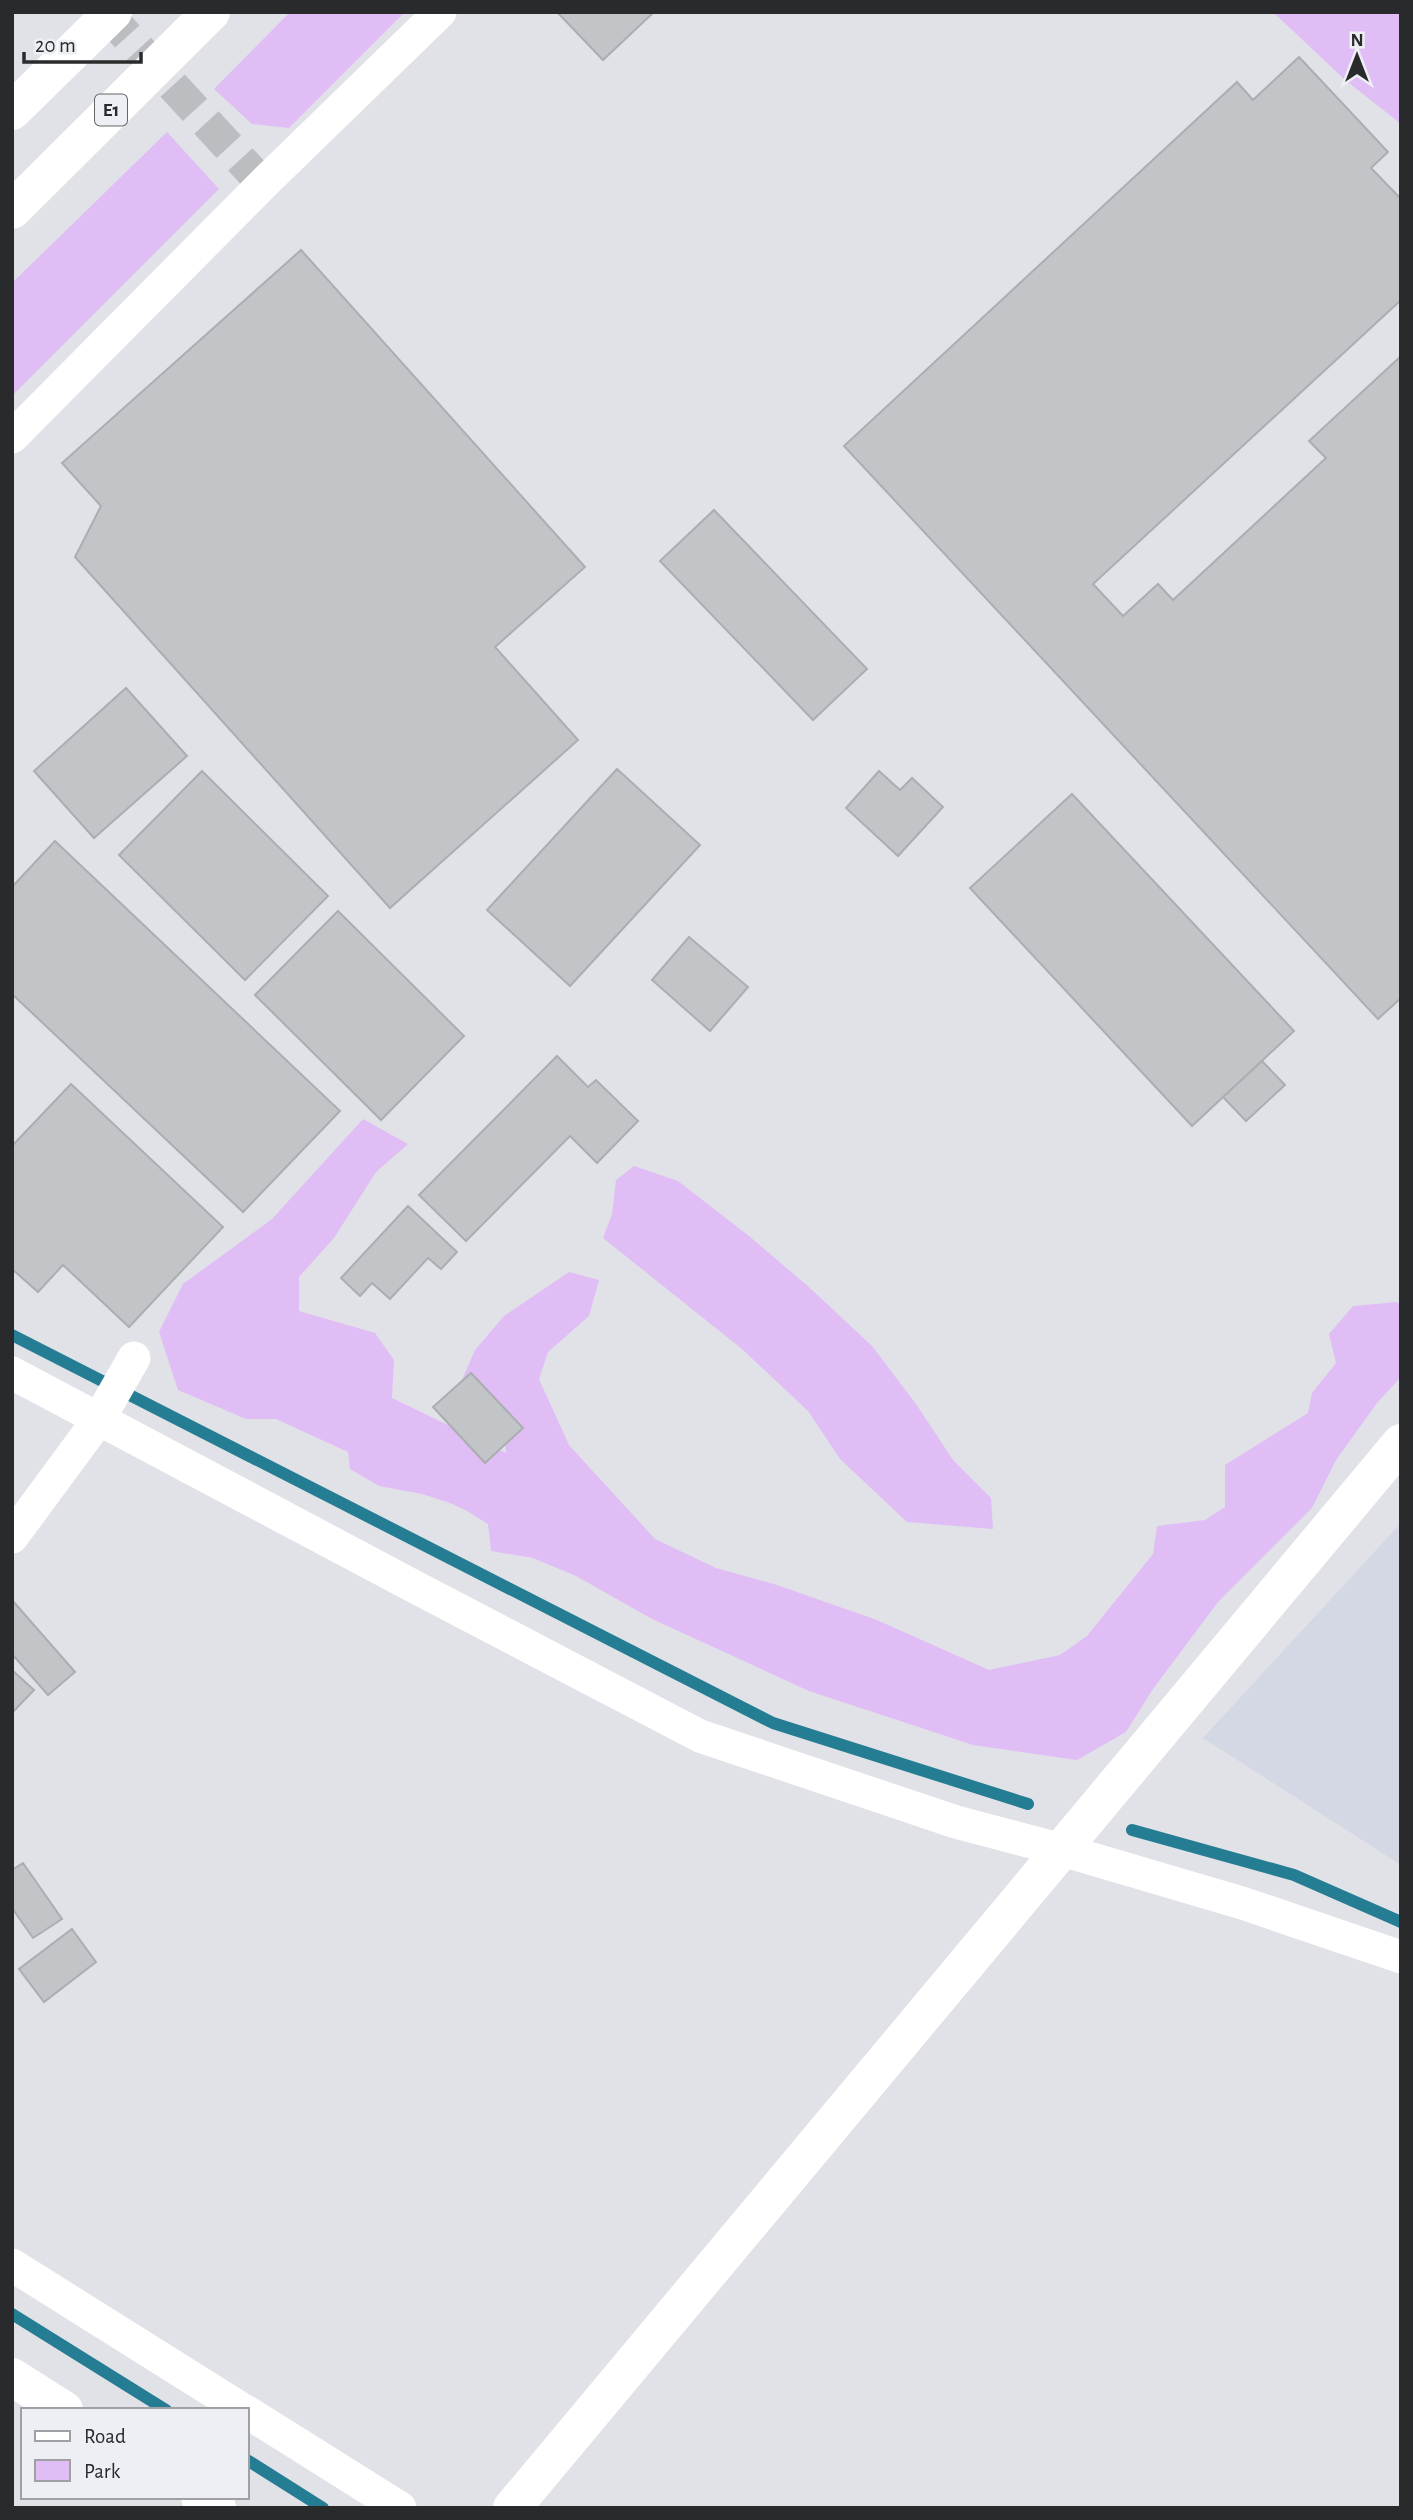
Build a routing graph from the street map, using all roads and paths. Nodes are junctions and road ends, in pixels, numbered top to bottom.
1 (113, 12) edge
2 (211, 12) edge
3 (440, 12) edge
4 (12, 111) edge
5 (12, 210) edge
6 (12, 437) edge
7 (132, 1363) dead end
8 (12, 1373) edge
9 (101, 1416) junction
10 (1401, 1443) edge
11 (12, 1537) edge
12 (1062, 1850) junction
13 (1401, 1957) edge
14 (12, 2265) edge
15 (12, 2377) edge
16 (61, 2408) edge
17 (240, 2408) edge
18 (248, 2413) edge
19 (400, 2508) edge
20 (512, 2508) edge

1 - 4 main road
2 - 5 main road, E1
3 - 6 street
7 - 9 street
8 - 9 street
9 - 11 street
9 - 12 street
10 - 12 main road
12 - 13 street
12 - 20 main road
14 - 17 street
15 - 16 main road
18 - 19 street

